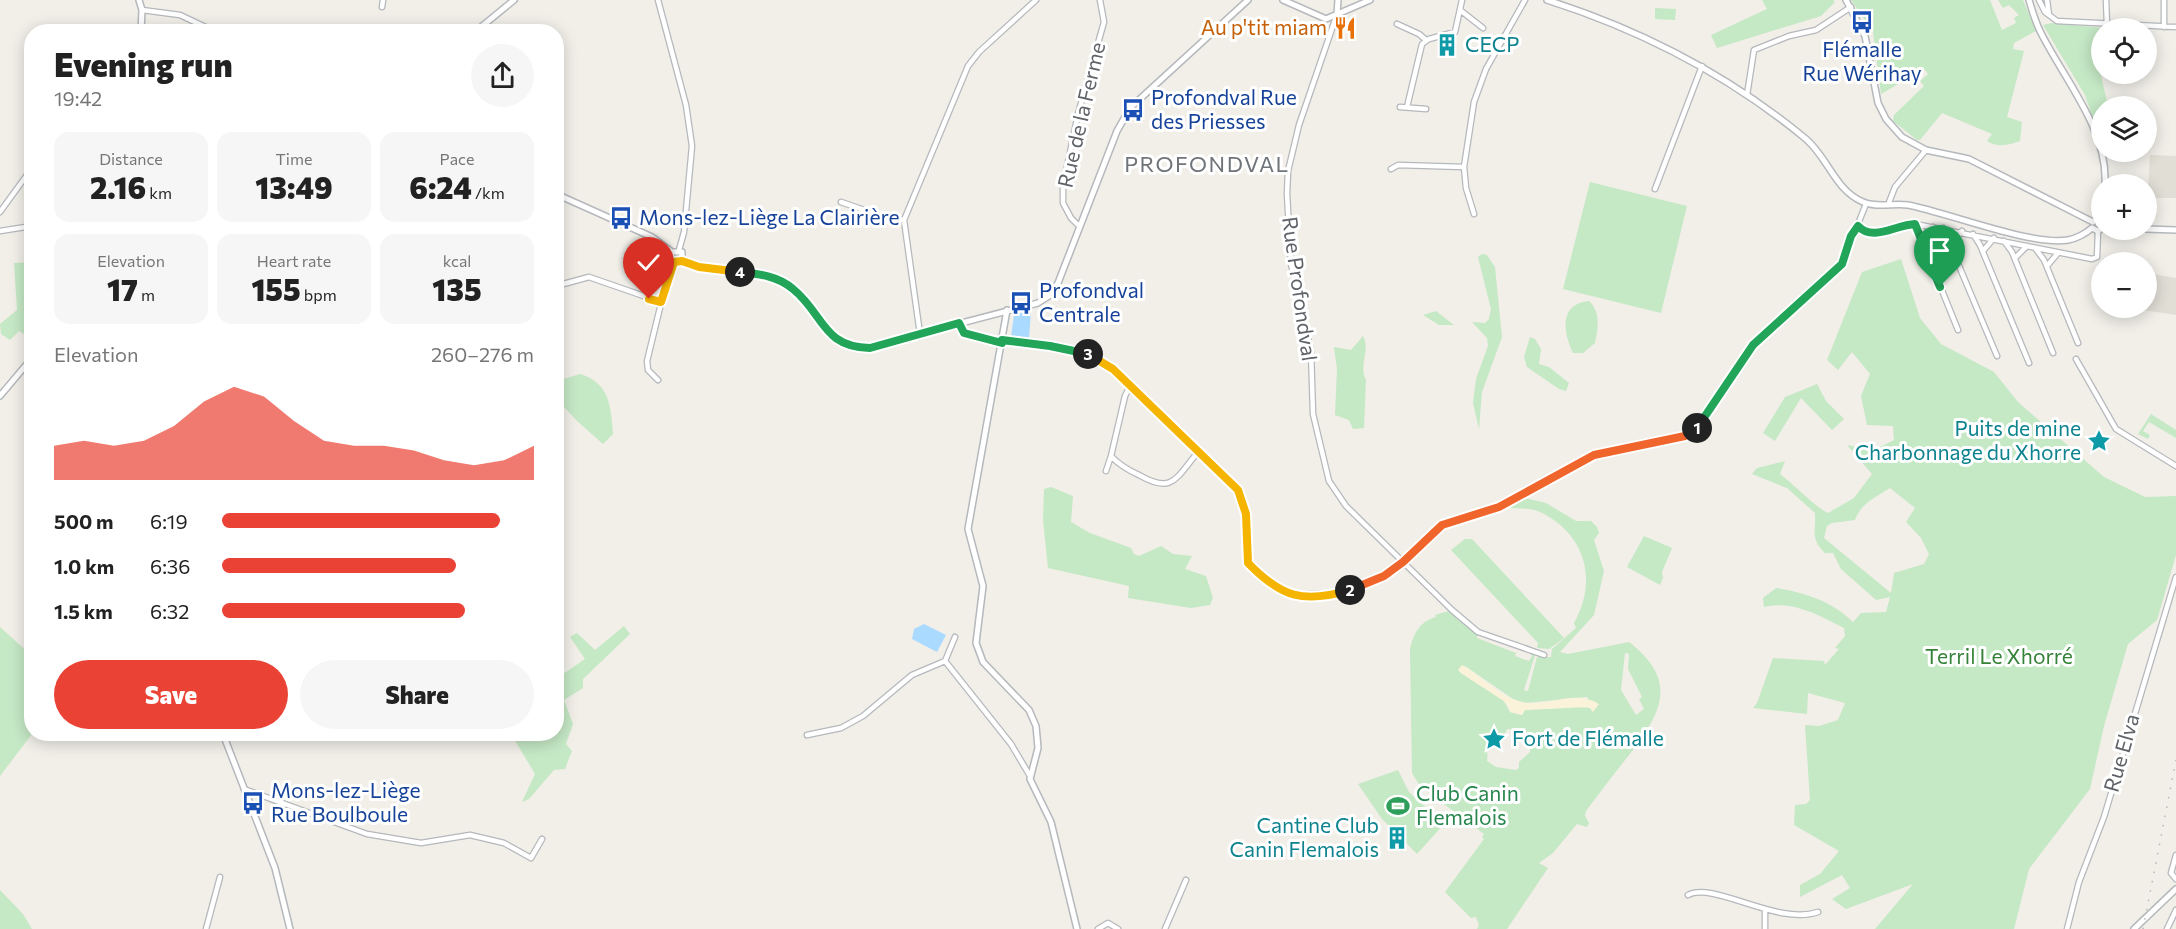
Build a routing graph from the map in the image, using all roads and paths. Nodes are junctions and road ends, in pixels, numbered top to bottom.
1 (139, 0) edge
2 (383, 0) edge
3 (514, 0) edge
4 (658, 0) edge
5 (1036, 0) edge
6 (1100, 0) edge
7 (1248, 0) edge
8 (1283, 0) edge
9 (1338, 0) edge
10 (1370, 0) edge
11 (1462, 0) edge
12 (1525, 0) edge
13 (1547, 0) edge
14 (1846, 0) edge
15 (2029, 0) edge
16 (2039, 0) edge
17 (2047, 0) edge
18 (2106, 0) edge
19 (2164, 0) edge
20 (382, 7) dead end
21 (1851, 8) junction
22 (142, 10) junction
23 (1460, 10) junction
24 (1337, 14) junction
25 (2049, 17) junction
26 (2107, 18) edge
27 (2091, 23) edge
28 (141, 24) edge
29 (199, 24) edge
30 (485, 24) edge
31 (1397, 24) dead end
32 (2157, 27) edge
33 (2164, 27) junction
34 (2176, 27) edge
35 (1483, 28) dead end
36 (1426, 40) junction
37 (1702, 66) junction
38 (1747, 95) junction
39 (1400, 107) dead end
40 (1407, 107) junction
41 (1426, 109) dead end
42 (1926, 150) junction
43 (1464, 167) junction
44 (1391, 168) dead end
45 (2103, 174) edge
46 (24, 179) edge
47 (1655, 189) dead end
48 (564, 198) edge
49 (841, 202) dead end
50 (1866, 204) junction
51 (1888, 204) junction
52 (0, 212) edge
53 (1474, 214) dead end
54 (904, 220) junction
55 (2091, 222) edge
56 (1915, 224) junction
57 (1079, 226) junction
58 (1858, 226) junction
59 (1933, 226) junction
60 (24, 227) edge
61 (1943, 228) junction
62 (2157, 229) edge
63 (2091, 230) edge
64 (2176, 230) edge
65 (0, 231) edge
66 (1962, 231) junction
67 (1972, 234) junction
68 (1994, 238) junction
69 (1921, 239) junction
70 (2098, 240) edge
71 (2004, 241) junction
72 (1952, 244) junction
73 (2027, 246) junction
74 (2035, 248) junction
75 (675, 251) junction
76 (1983, 251) junction
77 (2058, 253) junction
78 (2014, 258) junction
79 (682, 261) junction
80 (674, 262) junction
81 (2047, 266) junction
82 (564, 284) edge
83 (661, 302) junction
84 (1007, 310) junction
85 (959, 323) junction
86 (1958, 330) dead end
87 (920, 334) junction
88 (1002, 342) junction
89 (2078, 343) dead end
90 (2053, 353) dead end
91 (1997, 356) dead end
92 (2076, 359) dead end
93 (2029, 363) dead end
94 (24, 368) edge
95 (658, 380) dead end
96 (1130, 386) junction
97 (0, 396) edge
98 (1199, 451) junction
99 (1111, 456) junction
100 (2176, 466) edge
101 (1106, 471) dead end
102 (1403, 562) junction
103 (2176, 577) edge
104 (956, 637) dead end
105 (1544, 655) dead end
106 (945, 661) junction
107 (807, 735) dead end
108 (226, 741) edge
109 (1030, 776) junction
110 (244, 789) junction
111 (542, 839) dead end
112 (2176, 855) edge
113 (220, 877) dead end
114 (2176, 879) edge
115 (1186, 880) dead end
116 (2176, 889) edge
117 (1688, 895) dead end
118 (2176, 910) edge
119 (1765, 911) junction
120 (1818, 912) dead end
121 (206, 929) edge
122 (290, 929) edge
123 (1077, 929) edge
124 (1098, 929) edge
125 (1118, 929) edge
126 (1165, 929) edge
127 (1765, 929) edge
128 (2067, 929) edge
129 (2134, 929) edge
130 (2167, 929) edge

1 - 22 street
2 - 20 street
3 - 30 street
4 - 75 street
5 - 54 street
6 - 57 street, Rue de la Ferme
7 - 57 street
8 - 24 street
9 - 24 street
10 - 24 street
11 - 23 street
12 - 43 street
13 - 37 street
14 - 21 street
15 - 45 street
16 - 25 street
17 - 25 street
18 - 26 street
19 - 33 street
21 - 38 street
21 - 42 street
22 - 28 street
22 - 29 street
23 - 35 street
23 - 36 street
24 - 102 street, Rue Profondval
25 - 27 street
31 - 36 street
32 - 33 street
33 - 34 street
36 - 40 street
37 - 38 street
37 - 47 street
38 - 50 street
39 - 40 street
40 - 41 street
42 - 51 street
42 - 55 street
43 - 44 street
43 - 53 street
46 - 52 street
48 - 75 street
49 - 54 street
50 - 51 street
50 - 58 street
51 - 63 street
54 - 87 street
56 - 58 street
56 - 59 street
56 - 69 street
57 - 84 street
58 - 102 street
59 - 61 street
59 - 69 street
60 - 65 street
61 - 66 street
61 - 72 street
62 - 64 street
66 - 67 street
66 - 72 street
67 - 68 street
67 - 76 street
68 - 71 street
68 - 76 street
69 - 86 street
70 - 77 street
71 - 73 street
71 - 78 street
72 - 91 street
73 - 74 street
73 - 78 street
74 - 77 street
74 - 81 street
75 - 79 street
75 - 80 street
76 - 93 street
77 - 81 street
78 - 90 street
79 - 80 street
79 - 87 street
80 - 83 street
81 - 89 street
82 - 83 street
83 - 95 street
84 - 85 street
84 - 88 street
85 - 87 street
85 - 88 street
88 - 96 street
88 - 109 street
92 - 100 street
94 - 97 street
96 - 98 street
96 - 99 street
98 - 99 street
98 - 102 street
99 - 101 street
102 - 105 street, Rue Profondval
103 - 128 street, Rue Elva
104 - 106 street
106 - 107 street
106 - 109 street
108 - 110 street
109 - 123 street
110 - 111 street
110 - 122 street
112 - 114 street
113 - 121 street
115 - 126 street
116 - 129 street
117 - 119 street
118 - 130 street
119 - 120 street
119 - 127 street
124 - 125 street

